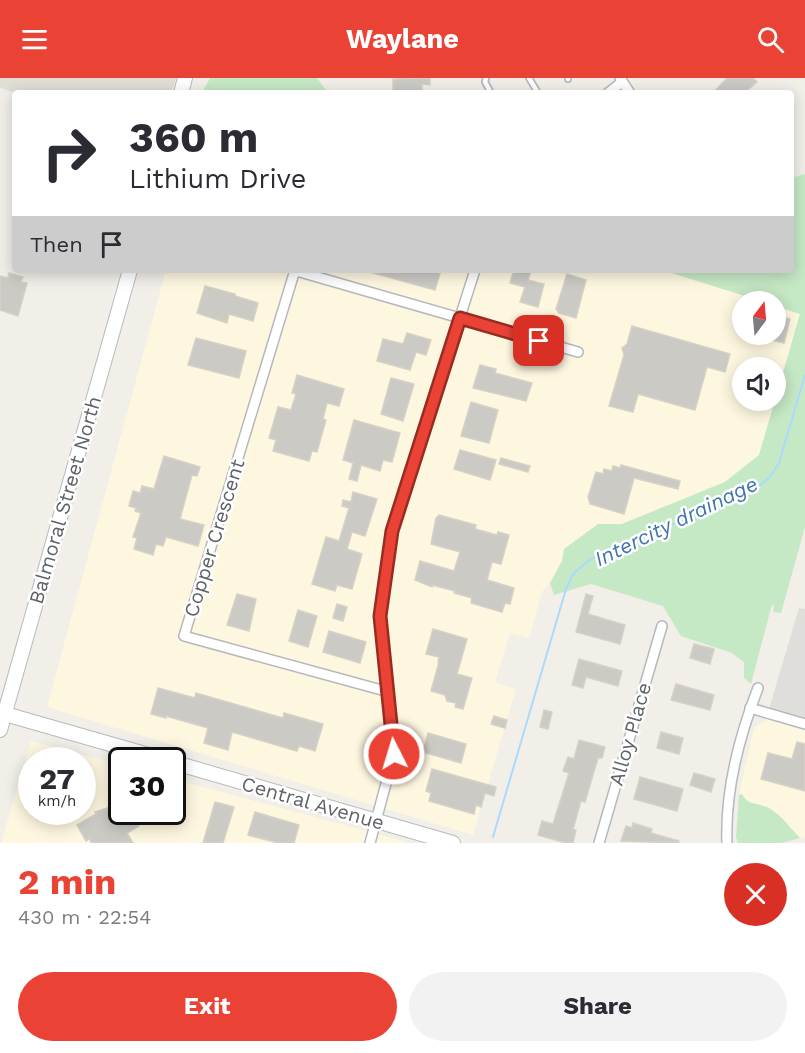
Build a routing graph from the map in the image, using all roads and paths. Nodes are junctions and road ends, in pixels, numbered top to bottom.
1 (128, 273) edge
2 (293, 273) edge
3 (304, 273) edge
4 (473, 273) edge
5 (460, 318) junction
6 (578, 352) dead end
7 (662, 626) dead end
8 (758, 688) dead end
9 (389, 692) junction
10 (750, 708) junction
11 (5, 714) junction
12 (805, 724) edge
13 (0, 730) edge
14 (120, 747) edge
15 (186, 766) edge
16 (376, 821) junction
17 (370, 843) edge
18 (453, 843) edge
19 (599, 843) edge
20 (727, 843) edge

1 - 11 main road, Balmoral Street North
2 - 9 street, Copper Crescent
3 - 5 street
4 - 5 street
5 - 6 street
5 - 9 street
7 - 19 street, Alloy Place
8 - 10 street
9 - 16 street
10 - 12 street
10 - 20 street
11 - 13 main road, Balmoral Street North
11 - 14 main road
15 - 16 main road, Central Avenue
16 - 17 street
16 - 18 main road, Central Avenue

